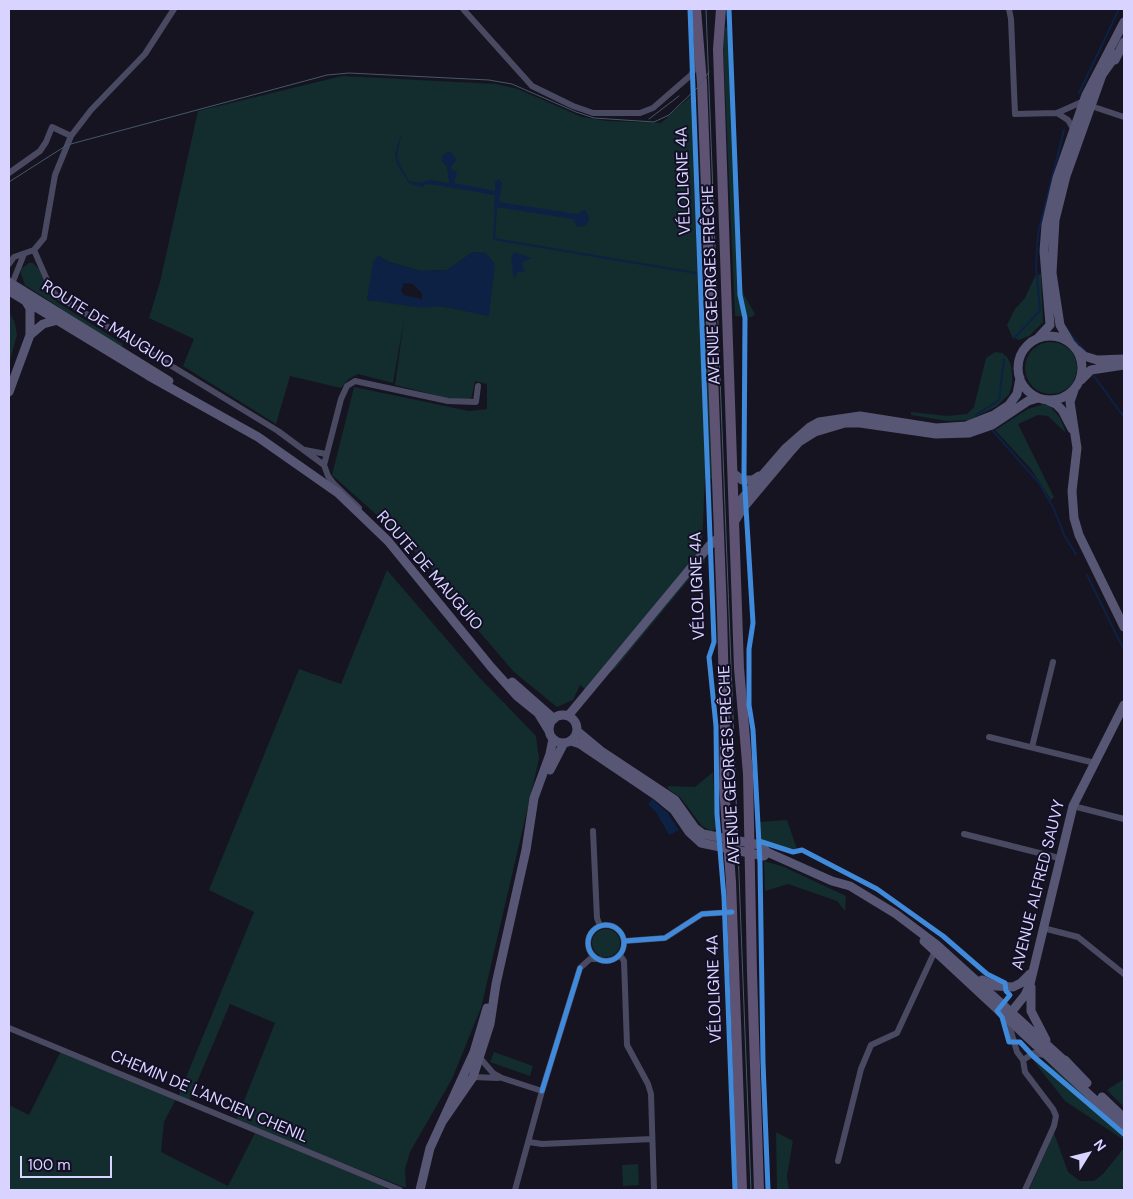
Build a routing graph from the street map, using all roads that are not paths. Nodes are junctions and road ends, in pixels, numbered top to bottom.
1 (174, 9) edge
2 (463, 9) edge
3 (696, 9) edge
4 (721, 9) edge
5 (1009, 9) edge
6 (1124, 22) edge
7 (1124, 42) edge
8 (699, 44) junction
9 (1091, 100) junction
10 (1057, 113) junction
11 (1124, 117) edge
12 (1074, 130) junction
13 (70, 136) junction
14 (9, 173) edge
15 (34, 250) junction
16 (24, 254) junction
17 (9, 264) edge
18 (9, 285) edge
19 (25, 300) junction
20 (47, 309) junction
21 (32, 318) junction
22 (58, 320) junction
23 (43, 324) junction
24 (30, 335) junction
25 (1038, 338) junction
26 (1074, 347) junction
27 (1124, 359) edge
28 (1124, 365) edge
29 (1020, 378) junction
30 (478, 386) dead end
31 (1077, 386) junction
32 (9, 392) edge
33 (1038, 398) junction
34 (1048, 400) junction
35 (239, 426) junction
36 (1077, 448) junction
37 (305, 450) junction
38 (326, 454) junction
39 (324, 465) junction
40 (733, 472) junction
41 (761, 474) junction
42 (734, 508) junction
43 (718, 509) junction
44 (735, 522) junction
45 (718, 524) junction
46 (719, 537) junction
47 (388, 541) junction
48 (1124, 627) edge
49 (475, 647) junction
50 (1053, 662) dead end
51 (1124, 705) edge
52 (568, 716) junction
53 (554, 719) junction
54 (577, 731) junction
55 (551, 735) junction
56 (989, 737) dead end
57 (568, 742) junction
58 (1032, 747) junction
59 (1094, 762) junction
60 (1073, 806) junction
61 (532, 817) junction
62 (1124, 819) edge
63 (593, 831) dead end
64 (964, 834) dead end
65 (727, 839) junction
66 (751, 848) junction
67 (728, 850) junction
68 (1059, 858) junction
69 (732, 912) junction
70 (600, 926) junction
71 (1043, 928) junction
72 (625, 941) junction
73 (936, 948) junction
74 (620, 954) junction
75 (599, 959) junction
76 (1032, 972) junction
77 (1124, 974) edge
78 (496, 984) junction
79 (1009, 1015) junction
80 (483, 1025) junction
81 (9, 1028) edge
82 (1023, 1060) junction
83 (477, 1062) junction
84 (1058, 1063) junction
85 (1068, 1063) junction
86 (464, 1073) junction
87 (473, 1077) junction
88 (502, 1078) junction
89 (542, 1091) junction
90 (1124, 1118) edge
91 (442, 1122) junction
92 (1124, 1127) edge
93 (652, 1139) junction
94 (529, 1142) junction
95 (838, 1161) dead end
96 (400, 1190) edge
97 (420, 1190) edge
98 (515, 1190) edge
99 (654, 1190) edge
100 (742, 1190) edge
101 (759, 1190) edge
102 (1025, 1190) edge

1 - 13 street
2 - 8 street
3 - 8 main road, AVENUE GEORGES FRÊCHE
4 - 40 main road, AVENUE GEORGES FRÊCHE
5 - 10 street
6 - 9 street
7 - 9 street
8 - 43 main road, AVENUE GEORGES FRÊCHE
9 - 10 street
9 - 11 street
9 - 12 street
9 - 26 street
10 - 12 street
12 - 25 street
13 - 14 street
13 - 15 street
15 - 16 street
15 - 37 street
16 - 17 street
16 - 18 street
18 - 19 street, ROUTE DE MAUGUIO
18 - 20 street, ROUTE DE MAUGUIO
19 - 20 street, ROUTE DE MAUGUIO
19 - 21 street
20 - 21 street
20 - 22 street, ROUTE DE MAUGUIO
20 - 23 street
20 - 35 street, ROUTE DE MAUGUIO
21 - 24 street
22 - 23 street
22 - 35 street, ROUTE DE MAUGUIO
23 - 24 street
24 - 32 street
25 - 26 street
25 - 29 street
26 - 27 street
26 - 31 street
28 - 31 street
29 - 33 street
29 - 41 street
30 - 38 street
31 - 34 street
31 - 36 street
33 - 34 street
33 - 44 street
34 - 36 street
35 - 47 street, ROUTE DE MAUGUIO
36 - 48 street
37 - 38 street
37 - 39 street
38 - 39 street
39 - 47 street
40 - 41 street
40 - 42 main road, AVENUE GEORGES FRÊCHE
41 - 42 street
42 - 43 main road
42 - 44 main road, AVENUE GEORGES FRÊCHE
43 - 45 main road, AVENUE GEORGES FRÊCHE
44 - 45 main road
44 - 66 main road, AVENUE GEORGES FRÊCHE
45 - 46 main road, AVENUE GEORGES FRÊCHE
46 - 52 street
46 - 65 main road, AVENUE GEORGES FRÊCHE
47 - 49 street, ROUTE DE MAUGUIO
49 - 53 street, ROUTE DE MAUGUIO
49 - 55 street, ROUTE DE MAUGUIO
50 - 58 street
51 - 59 street, AVENUE ALFRED SAUVY
52 - 53 street
52 - 54 street
53 - 55 street
54 - 57 street
54 - 65 street
55 - 57 street
55 - 61 street
56 - 58 street
57 - 61 street
57 - 67 street
58 - 59 street
59 - 60 street, AVENUE ALFRED SAUVY
60 - 62 street
60 - 68 street, AVENUE ALFRED SAUVY
61 - 78 street
63 - 70 street
64 - 68 street
65 - 66 street
65 - 67 main road, AVENUE GEORGES FRÊCHE
66 - 67 street
66 - 73 street
66 - 101 main road, AVENUE GEORGES FRÊCHE
67 - 69 main road, AVENUE GEORGES FRÊCHE
68 - 71 street, AVENUE ALFRED SAUVY
69 - 72 street
69 - 100 main road, AVENUE GEORGES FRÊCHE
70 - 72 street
70 - 75 street
71 - 76 street, AVENUE ALFRED SAUVY
71 - 77 street
72 - 74 street
73 - 76 street
73 - 79 street
73 - 79 street
73 - 95 street
74 - 75 street
74 - 93 street
75 - 89 street
76 - 79 street, AVENUE ALFRED SAUVY
76 - 85 street
78 - 80 street
78 - 83 street
79 - 82 street
79 - 84 street
79 - 85 street
80 - 83 street
80 - 86 street
81 - 96 street, CHEMIN DE L'ANCIEN CHENIL
82 - 84 street
82 - 102 street
83 - 86 street
83 - 87 street
83 - 88 street
84 - 92 street
85 - 90 street
86 - 91 street
87 - 88 street
87 - 91 street
88 - 89 street
89 - 94 street
91 - 97 street
93 - 94 street
93 - 99 street
94 - 98 street

